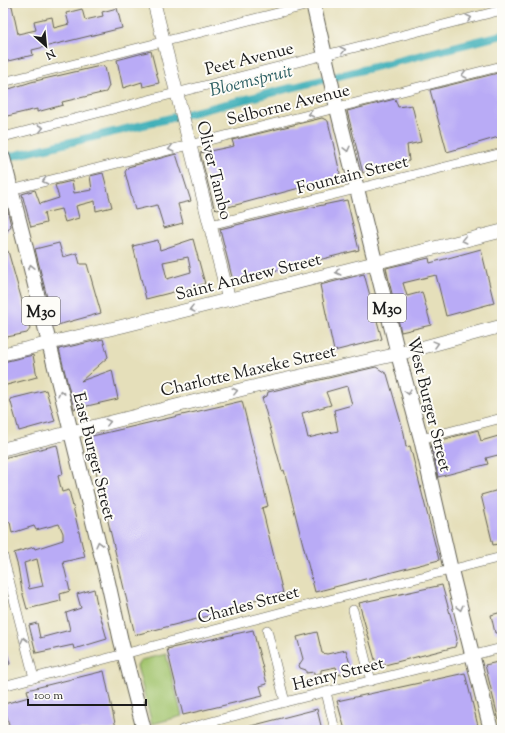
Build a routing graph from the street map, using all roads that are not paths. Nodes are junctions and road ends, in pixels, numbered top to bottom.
1 (154, 3) edge
2 (315, 3) edge
3 (502, 10) edge
4 (164, 41) junction
5 (326, 59) junction
6 (502, 66) edge
7 (3, 82) edge
8 (178, 96) junction
9 (336, 102) junction
10 (3, 137) edge
11 (188, 140) junction
12 (502, 153) edge
13 (3, 158) edge
14 (357, 189) junction
15 (11, 190) junction
16 (210, 225) junction
17 (502, 231) edge
18 (376, 262) junction
19 (229, 300) junction
20 (502, 326) edge
21 (48, 343) junction
22 (3, 354) edge
23 (398, 354) junction
24 (502, 418) edge
25 (70, 431) junction
26 (421, 439) junction
27 (3, 449) edge
28 (3, 556) edge
29 (502, 557) edge
30 (451, 570) junction
31 (354, 610) dead end
32 (267, 630) dead end
33 (502, 648) edge
34 (124, 653) junction
35 (472, 656) junction
36 (34, 678) junction
37 (371, 681) junction
38 (3, 686) edge
39 (326, 692) junction
40 (285, 702) junction
41 (144, 730) edge
42 (182, 730) edge
43 (335, 730) edge
44 (491, 730) edge

1 - 4 street, Oliver Tambo
2 - 4 street
2 - 5 main road, M30
5 -> 3 street, Peet Avenue
4 - 7 street
4 - 8 street, Oliver Tambo
5 - 8 street, Peet Avenue
5 - 9 main road, West Burger Street / M30
6 -> 9 street, Selborne Avenue
10 -> 8 street, Peet Avenue
8 - 11 street, Oliver Tambo
9 -> 11 street, Selborne Avenue
9 -> 14 main road, West Burger Street / M30
11 -> 15 street, Selborne Avenue
11 - 16 street, Oliver Tambo
12 - 14 street, Fountain Street
13 - 15 main road, M30
14 - 16 street, Fountain Street
14 - 18 main road, West Burger Street / M30
21 -> 15 main road, East Burger Street / M30
16 - 19 street, Oliver Tambo
17 -> 18 street, Saint Andrew Street
18 -> 19 street, Saint Andrew Street
18 - 23 main road, West Burger Street / M30
19 -> 21 street, Saint Andrew Street
23 -> 20 street, Charlotte Maxeke Street
21 - 22 street, Saint Andrew Street
25 -> 21 main road, East Burger Street / M30
25 -> 23 street, Charlotte Maxeke Street
23 -> 26 main road, West Burger Street / M30
24 - 26 street
25 - 27 street, Charlotte Maxeke Street
34 -> 25 main road, East Burger Street / M30
26 - 30 main road, West Burger Street / M30
36 -> 28 street
29 - 30 street, Charles Street
30 - 34 street, Charles Street
30 -> 35 main road, West Burger Street / M30
31 - 37 street
32 - 40 street
33 - 35 street, Henry Street
34 - 36 street, Charles Street
34 - 41 main road, East Burger Street / M30
35 - 37 street, Henry Street
35 - 44 main road, West Burger Street / M30
36 - 38 street, Charles Street
37 - 39 street, Henry Street
39 - 40 street, Henry Street
39 - 43 street
40 - 42 street, Henry Street

